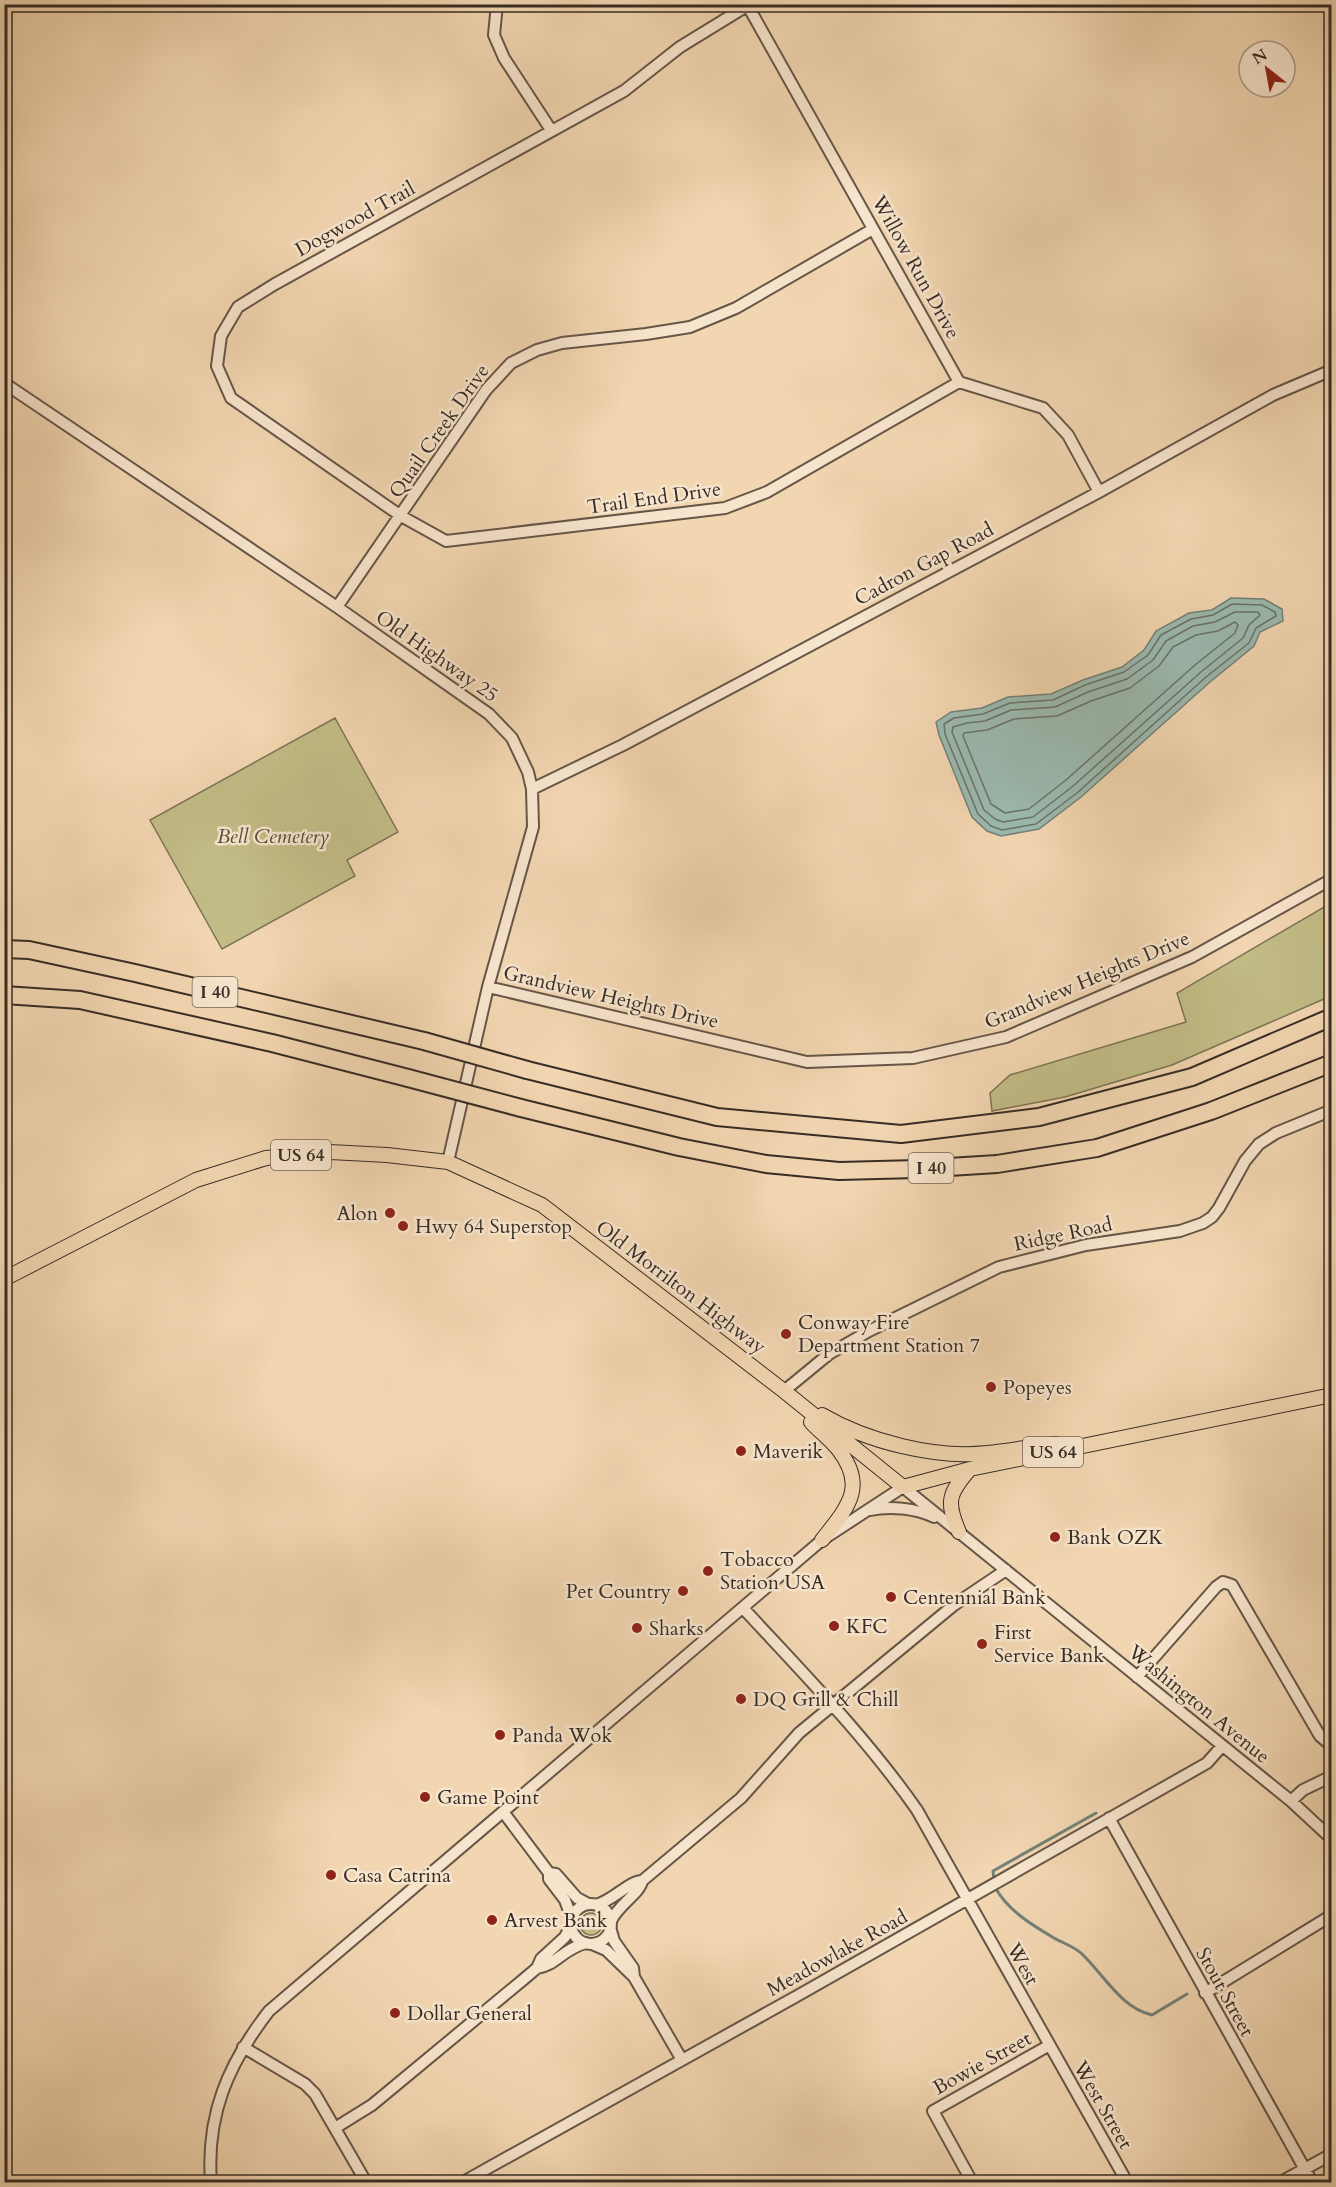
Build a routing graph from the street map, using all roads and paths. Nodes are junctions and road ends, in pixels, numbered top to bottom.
1 (497, 4) edge
2 (749, 5) edge
3 (551, 130) junction
4 (873, 229) junction
5 (1332, 370) edge
6 (4, 382) edge
7 (959, 382) junction
8 (1098, 492) junction
9 (401, 516) junction
10 (337, 608) junction
11 (532, 789) junction
12 (1332, 879) edge
13 (4, 949) edge
14 (488, 987) junction
15 (4, 995) edge
16 (1332, 1017) edge
17 (1332, 1063) edge
18 (1332, 1110) edge
19 (448, 1162) junction
20 (4, 1279) edge
21 (784, 1391) junction
22 (1332, 1395) edge
23 (1135, 1435) junction
24 (970, 1469) junction
25 (903, 1487) junction
26 (864, 1511) junction
27 (943, 1521) junction
28 (959, 1532) junction
29 (822, 1540) junction
30 (1009, 1572) junction
31 (743, 1608) junction
32 (1137, 1677) junction
33 (833, 1705) junction
34 (1222, 1746) junction
35 (1332, 1746) edge
36 (1332, 1776) edge
37 (1291, 1801) junction
38 (504, 1813) junction
39 (1109, 1818) junction
40 (1332, 1839) edge
41 (549, 1873) junction
42 (642, 1881) junction
43 (967, 1900) junction
44 (592, 1905) junction
45 (1332, 1915) edge
46 (572, 1922) junction
47 (610, 1924) junction
48 (589, 1943) junction
49 (537, 1968) junction
50 (634, 1977) junction
51 (1205, 1993) junction
52 (1048, 2046) junction
53 (243, 2047) junction
54 (682, 2060) junction
55 (335, 2128) junction
56 (1332, 2154) edge
57 (1304, 2170) junction
58 (211, 2182) edge
59 (366, 2182) edge
60 (463, 2182) edge
61 (972, 2182) edge
62 (1126, 2182) edge
63 (1281, 2182) edge
64 (1312, 2182) edge

1 - 3 street
2 - 3 street, Dogwood Trail
2 - 4 street, Willow Run Drive
3 - 9 street, Dogwood Trail
4 - 7 street, Willow Run Drive
4 - 9 street, Quail Creek Drive
5 - 8 street, Cadron Gap Road
6 - 10 street, Old Highway 25
7 - 8 street
7 - 9 street, Trail End Drive
8 - 11 street, Cadron Gap Road
9 - 10 street, Quail Creek Drive
10 - 11 street, Old Highway 25
11 - 14 street, Old Highway 25
12 - 14 street, Grandview Heights Drive
13 - 16 highway, I 40, bridge
14 - 19 street, Old Highway 25
15 - 17 highway, I 40, bridge
18 - 21 street, Ridge Road
19 - 20 main road, Old Morrilton Highway / US 64
19 - 21 main road, Old Morrilton Highway / US 64
21 - 23 main road
21 - 25 main road, Old Morrilton Highway / US 64
21 - 29 main road
22 - 23 main road, US 64
23 - 24 main road, US 64
24 - 25 main road, US 64
24 - 28 main road
25 - 26 street
25 - 27 street, Washington Avenue
26 - 27 street
26 - 29 street
27 - 28 street, Washington Avenue
28 - 30 street, Washington Avenue
29 - 31 street
30 - 32 street, Washington Avenue
30 - 33 street
31 - 33 street, West
31 - 38 street
32 - 34 street, Washington Avenue
32 - 35 street
33 - 42 street
33 - 43 street, West
34 - 37 street, Washington Avenue
34 - 39 street, Meadowlake Road
36 - 37 street
37 - 40 street, Washington Avenue
38 - 41 street
38 - 53 street
39 - 43 street, Meadowlake Road
39 - 51 street, Stout Street
41 - 44 street
41 - 46 street
42 - 44 street
42 - 47 street
43 - 52 street, West
43 - 54 street, Meadowlake Road
44 - 46 street
44 - 47 street
45 - 51 street
46 - 48 street
46 - 49 street
47 - 48 street
47 - 50 street
48 - 49 street
48 - 50 street
49 - 55 street
50 - 54 street
51 - 57 street, Stout Street
52 - 61 street, Bowie Street
52 - 62 street, West Street
53 - 55 street
53 - 58 street
54 - 60 street, Meadowlake Road
55 - 59 street
56 - 57 street
57 - 63 street
57 - 64 street, Stout Street

